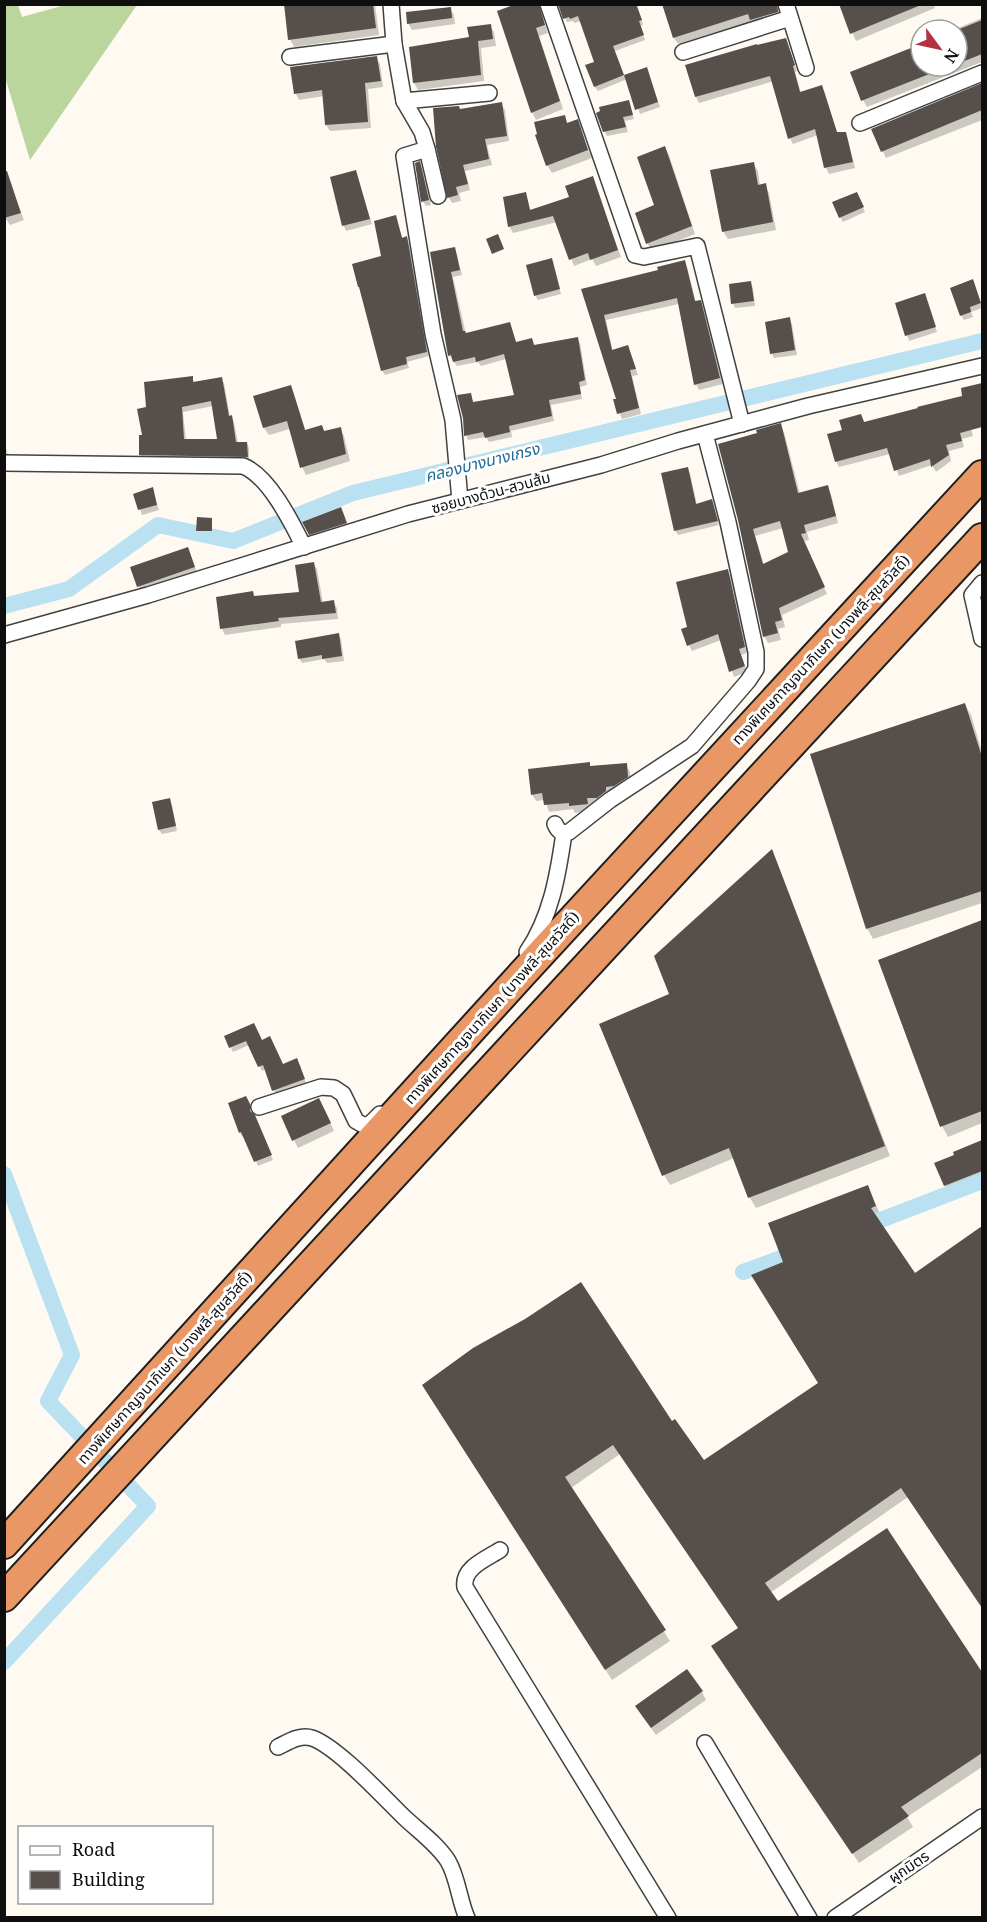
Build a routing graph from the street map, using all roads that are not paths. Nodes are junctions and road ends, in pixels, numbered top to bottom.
1 (391, 4) edge
2 (549, 4) edge
3 (788, 11) edge
4 (394, 44) junction
5 (683, 52) dead end
6 (290, 57) dead end
7 (806, 68) dead end
8 (982, 73) edge
9 (489, 93) dead end
10 (404, 101) junction
11 (860, 123) dead end
12 (428, 149) junction
13 (438, 196) dead end
14 (982, 366) edge
15 (742, 424) junction
16 (705, 434) junction
17 (4, 463) edge
18 (982, 475) edge
19 (460, 501) junction
20 (982, 538) edge
21 (303, 544) junction
22 (982, 583) edge
23 (4, 635) edge
24 (982, 639) edge
25 (259, 1107) dead end
26 (4, 1545) edge
27 (500, 1550) dead end
28 (4, 1597) edge
29 (705, 1743) dead end
30 (278, 1747) dead end
31 (982, 1817) edge
32 (467, 1917) edge
33 (668, 1917) edge
34 (809, 1917) edge
35 (835, 1917) edge

1 - 4 street
2 - 15 street
3 - 5 street
3 - 7 street
4 - 6 street
4 - 10 street
8 - 11 street
9 - 10 street
10 - 12 street
12 - 13 street
12 - 19 street
14 - 15 street, ซอยบางด้วน-สวนส้ม
15 - 16 street, ซอยบางด้วน-สวนส้ม
16 - 19 street, ซอยบางด้วน-สวนส้ม
16 - 25 street
17 - 21 street
18 - 26 highway, ทางพิเศษกาญจนาภิเษก (บางพลี-สุขสวัสดิ์)
19 - 21 street, ซอยบางด้วน-สวนส้ม
20 - 28 highway
21 - 23 street, ซอยบางด้วน-สวนส้ม
22 - 24 street
27 - 33 street
29 - 34 street
30 - 32 street
31 - 35 street, ผูกมิตร

